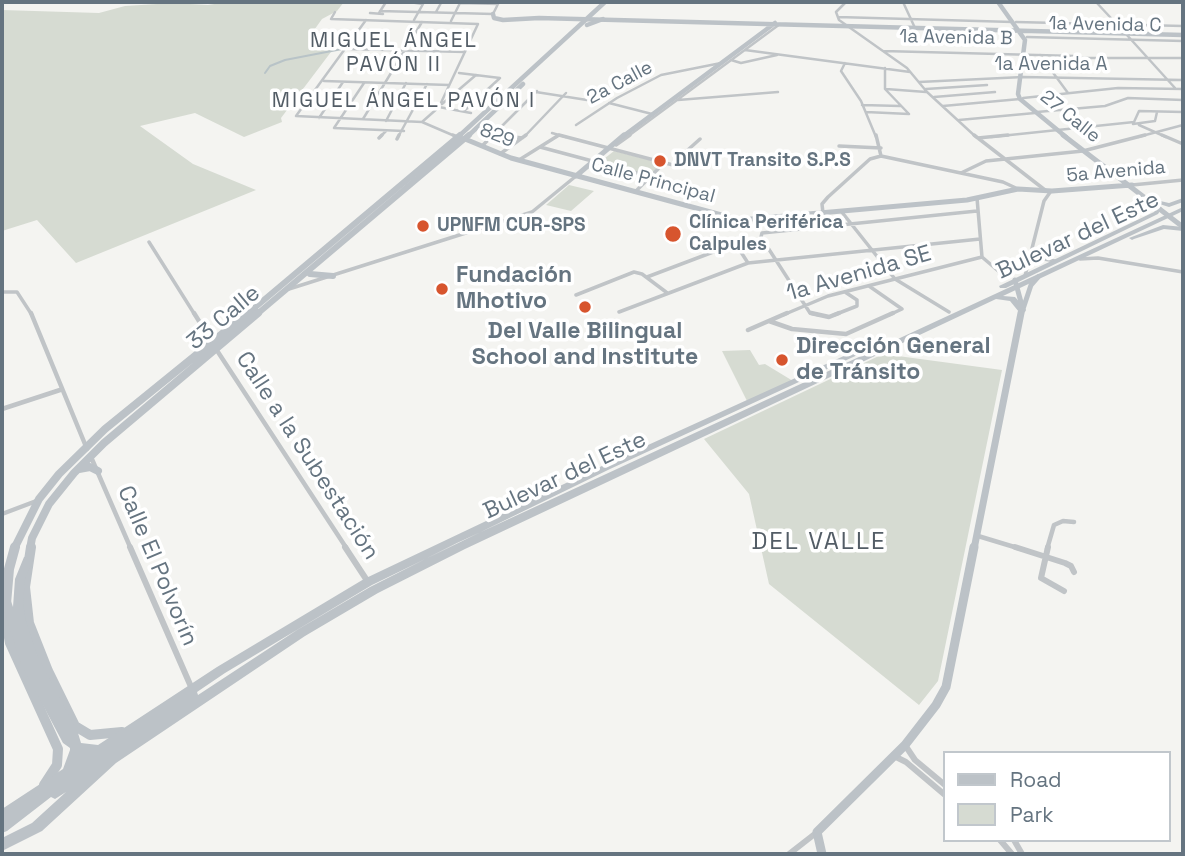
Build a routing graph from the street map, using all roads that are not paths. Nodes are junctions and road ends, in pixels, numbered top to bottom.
1 (386, 2) edge
2 (407, 2) edge
3 (605, 2) edge
4 (611, 2) edge
5 (846, 2) edge
6 (903, 2) edge
7 (1000, 2) edge
8 (1096, 2) edge
9 (441, 3) edge
10 (460, 3) edge
11 (498, 3) edge
12 (478, 4) junction
13 (335, 12) dead end
14 (379, 12) junction
15 (600, 12) junction
16 (370, 13) dead end
17 (398, 13) junction
18 (418, 13) junction
19 (473, 13) junction
20 (435, 14) junction
21 (454, 14) junction
22 (493, 15) junction
23 (837, 17) junction
24 (603, 18) junction
25 (374, 19) dead end
26 (394, 19) dead end
27 (589, 19) junction
28 (911, 19) junction
29 (366, 20) junction
30 (414, 20) dead end
31 (431, 20) dead end
32 (422, 21) junction
33 (451, 21) dead end
34 (789, 22) junction
35 (1014, 22) junction
36 (776, 24) junction
37 (818, 24) junction
38 (844, 25) junction
39 (1117, 25) junction
40 (1183, 26) edge
41 (915, 27) junction
42 (1021, 30) junction
43 (1125, 32) junction
44 (357, 33) junction
45 (317, 34) dead end
46 (1183, 34) edge
47 (1027, 37) junction
48 (1131, 40) junction
49 (1183, 41) edge
50 (346, 48) junction
51 (405, 50) junction
52 (742, 50) junction
53 (882, 51) junction
54 (465, 52) junction
55 (781, 54) junction
56 (1027, 54) junction
57 (1039, 54) junction
58 (1183, 58) edge
59 (1149, 60) junction
60 (726, 61) junction
61 (845, 63) junction
62 (885, 68) junction
63 (911, 72) junction
64 (459, 73) dead end
65 (476, 75) junction
66 (1021, 77) junction
67 (1056, 78) junction
68 (981, 79) junction
69 (1168, 80) junction
70 (1183, 80) edge
71 (323, 81) junction
72 (344, 81) junction
73 (364, 82) junction
74 (919, 82) junction
75 (385, 83) junction
76 (406, 83) junction
77 (427, 84) junction
78 (449, 85) junction
79 (987, 85) junction
80 (1175, 88) junction
81 (885, 89) junction
82 (1183, 89) edge
83 (926, 90) junction
84 (778, 92) dead end
85 (995, 92) junction
86 (564, 94) junction
87 (1068, 94) junction
88 (593, 96) dead end
89 (933, 97) junction
90 (1022, 98) junction
91 (1146, 98) junction
92 (675, 99) junction
93 (1003, 100) junction
94 (1183, 100) edge
95 (609, 103) junction
96 (862, 104) junction
97 (901, 106) junction
98 (943, 106) junction
99 (439, 107) junction
100 (464, 111) junction
101 (1158, 112) junction
102 (471, 113) dead end
103 (866, 113) junction
104 (1036, 113) junction
105 (1183, 113) edge
106 (652, 114) junction
107 (318, 119) junction
108 (339, 120) junction
109 (362, 120) junction
110 (958, 120) junction
111 (386, 121) junction
112 (408, 121) junction
113 (422, 122) junction
114 (1135, 123) junction
115 (576, 125) dead end
116 (1183, 125) edge
117 (387, 130) junction
118 (1059, 130) junction
119 (404, 131) junction
120 (1154, 131) junction
121 (552, 133) dead end
122 (493, 134) junction
123 (559, 135) junction
124 (379, 138) dead end
125 (461, 138) junction
126 (523, 138) junction
127 (397, 139) dead end
128 (700, 139) dead end
129 (979, 139) junction
130 (1183, 144) edge
131 (482, 146) junction
132 (839, 146) dead end
133 (540, 147) junction
134 (608, 148) junction
135 (881, 148) junction
136 (1085, 150) junction
137 (500, 154) junction
138 (881, 156) junction
139 (680, 157) dead end
140 (521, 159) junction
141 (1004, 159) junction
142 (592, 161) junction
143 (664, 163) junction
144 (673, 165) dead end
145 (961, 173) junction
146 (576, 176) junction
147 (652, 177) junction
148 (1183, 180) edge
149 (1130, 185) junction
150 (1017, 189) junction
151 (637, 190) junction
152 (1048, 190) junction
153 (977, 198) junction
154 (1158, 205) junction
155 (841, 211) junction
156 (977, 211) junction
157 (823, 213) junction
158 (1183, 214) edge
159 (1147, 217) junction
160 (851, 224) junction
161 (1138, 236) junction
162 (980, 239) junction
163 (149, 242) dead end
164 (872, 250) junction
165 (1096, 252) junction
166 (1032, 253) junction
167 (982, 257) junction
168 (1074, 258) junction
169 (1103, 259) junction
170 (775, 260) junction
171 (1055, 261) junction
172 (748, 263) junction
173 (309, 269) junction
174 (1183, 272) edge
175 (1003, 275) dead end
176 (333, 276) junction
177 (647, 277) junction
178 (1038, 277) junction
179 (895, 279) junction
180 (1019, 281) junction
181 (868, 286) junction
182 (300, 287) junction
183 (289, 289) junction
184 (2, 292) edge
185 (845, 292) junction
186 (667, 293) junction
187 (576, 295) dead end
188 (990, 295) junction
189 (804, 305) junction
190 (1022, 308) junction
191 (254, 309) junction
192 (619, 312) dead end
193 (948, 312) junction
194 (769, 321) junction
195 (748, 330) dead end
196 (214, 346) junction
197 (156, 389) junction
198 (60, 390) junction
199 (2, 409) edge
200 (118, 430) junction
201 (686, 436) junction
202 (85, 447) junction
203 (90, 456) junction
204 (98, 471) junction
205 (74, 473) junction
206 (39, 499) junction
207 (2, 514) edge
208 (1074, 522) dead end
209 (978, 536) junction
210 (1045, 558) junction
211 (28, 560) junction
212 (1074, 572) dead end
213 (368, 582) junction
214 (1064, 591) dead end
215 (7, 605) junction
216 (317, 623) junction
217 (192, 689) junction
218 (73, 722) junction
219 (125, 732) junction
220 (53, 733) junction
221 (141, 738) junction
222 (905, 745) junction
223 (893, 755) junction
224 (944, 784) edge
225 (42, 788) junction
226 (944, 794) edge
227 (27, 798) junction
228 (2, 816) edge
229 (2, 827) edge
230 (817, 832) junction
231 (2, 845) edge
232 (789, 854) edge
233 (822, 854) edge

1 - 14 street
2 - 17 street
2 - 18 street
3 - 27 main road, 33 Calle
4 - 15 main road, 33 Calle
5 - 23 street
6 - 28 street
7 - 35 street, 27 Calle
8 - 39 street
9 - 20 street
10 - 12 street
10 - 21 street
11 - 12 street
11 - 22 street
12 - 19 street
13 - 29 street
14 - 16 street
14 - 17 street
14 - 25 street
15 - 24 main road
15 - 27 main road, 33 Calle
17 - 18 street
17 - 26 street
18 - 20 street
18 - 30 street
19 - 21 street
19 - 22 street
20 - 21 street
20 - 31 street
21 - 22 street
21 - 33 street
22 - 27 street
23 - 28 street
23 - 38 street
24 - 27 main road
24 - 27 street
24 - 34 street
24 - 36 street
27 - 125 main road, 33 Calle
28 - 35 street
28 - 41 street
29 - 32 street
29 - 44 street
32 - 51 street
32 - 54 street
34 - 36 street
34 - 37 street
35 - 39 street
35 - 42 street, 27 Calle
36 - 37 street
36 - 52 street
37 - 38 street
38 - 41 street
38 - 53 street
39 - 40 street
39 - 43 street
41 - 42 street
42 - 43 street
42 - 47 street, 27 Calle
42 - 56 street, 27 Calle
43 - 46 street
43 - 48 street
44 - 45 street
44 - 50 street
47 - 48 street, 1a Avenida C
47 - 56 street, 27 Calle
48 - 49 street, 1a Avenida C
48 - 59 street
50 - 51 street
50 - 71 street
51 - 54 street
51 - 75 street
52 - 55 street
52 - 60 street
53 - 56 street, 1a Avenida B
53 - 63 street
54 - 78 street
55 - 60 street, 2a Calle
55 - 61 street
56 - 57 street, 1a Avenida B
56 - 66 street, 27 Calle
57 - 59 street, 1a Avenida B
57 - 67 street
58 - 59 street
59 - 69 street
60 - 92 street
60 - 92 street
60 - 95 street, 2a Calle
61 - 62 street
61 - 96 street
62 - 63 street
62 - 81 street
63 - 74 street
64 - 65 street
65 - 99 street
65 - 100 street
66 - 67 street, 1a Avenida A
66 - 68 street, 1a Avenida A
66 - 90 street, 27 Calle
67 - 69 street, 1a Avenida A
67 - 87 street
68 - 74 street, 1a Avenida A
68 - 79 street
69 - 70 street, 1a Avenida A
69 - 80 street
71 - 72 street
71 - 107 street
72 - 73 street
72 - 107 street
73 - 75 street
73 - 108 street
74 - 83 street
75 - 76 street
75 - 109 street
76 - 77 street
76 - 111 street
77 - 78 street
77 - 112 street
78 - 99 street
79 - 83 street
79 - 85 street
80 - 82 street
80 - 87 street
81 - 83 street
81 - 97 street
83 - 89 street
84 - 92 street
85 - 89 street
85 - 93 street
86 - 88 street
86 - 122 street
86 - 126 street
87 - 90 street
89 - 98 street
90 - 93 street
90 - 104 street, 27 Calle
91 - 94 street
91 - 101 street
91 - 104 street
92 - 106 street
92 - 134 street
93 - 98 street
95 - 106 street
95 - 115 street, 2a Calle
96 - 97 street
96 - 103 street
97 - 103 street
98 - 110 street
99 - 100 street
99 - 113 street
100 - 102 street
101 - 105 street
101 - 114 street
101 - 114 street
103 - 135 street
104 - 110 street
104 - 118 street, 27 Calle
106 - 134 street
107 - 108 street
108 - 109 street
108 - 117 street
109 - 111 street
110 - 129 street
111 - 112 street
112 - 113 street
112 - 119 street
113 - 125 street
114 - 118 street
114 - 120 street
116 - 120 street
117 - 119 street
117 - 124 street
118 - 129 street
118 - 136 street, 27 Calle
119 - 127 street
120 - 130 street
120 - 136 street
121 - 123 street
122 - 126 street
122 - 131 street
123 - 133 street
123 - 134 street
125 - 131 street, 829
125 - 173 main road, 33 Calle
126 - 137 street
128 - 139 street
129 - 141 street
131 - 137 street, 829
132 - 135 street
133 - 140 street
133 - 142 street
134 - 142 street
134 - 143 street
135 - 138 street
136 - 141 street
136 - 149 street, 27 Calle
137 - 140 street, 829
138 - 145 street, Calle Principal
138 - 157 street
140 - 146 street, Calle Principal
141 - 145 street
141 - 152 street
142 - 146 street
142 - 147 street
143 - 144 street
143 - 147 street
145 - 150 street, Calle Principal
146 - 151 street, Calle Principal
146 - 176 street
147 - 151 street
148 - 149 street, 5a Avenida
149 - 152 street, 5a Avenida
149 - 154 street, 27 Calle
150 - 152 street, Calle Principal
150 - 153 street, Calle Principal
151 - 157 street, Calle Principal
152 - 166 street
153 - 155 street, Calle Principal
153 - 156 street
154 - 158 street, 27 Calle
154 - 158 highway
154 - 159 highway
155 - 157 street, Calle Principal
155 - 160 street
156 - 160 street
156 - 162 street
158 - 161 highway
158 - 168 highway, Bulevar del Este
159 - 161 highway
159 - 168 highway
160 - 164 street
160 - 170 street
161 - 165 highway
162 - 164 street
162 - 167 street
163 - 196 street, Calle a la Subestación
164 - 170 street
164 - 179 street
165 - 168 highway
165 - 169 street
166 - 171 street
166 - 180 street
167 - 175 street
167 - 179 street, 1a Avenida SE
168 - 169 street
168 - 171 highway, Bulevar del Este
168 - 178 highway, Bulevar del Este
169 - 174 street
170 - 172 street
170 - 189 street
171 - 180 highway, Bulevar del Este
172 - 177 street
172 - 186 street
173 - 176 main road
173 - 182 main road
173 - 183 main road, 33 Calle
173 - 191 main road, 33 Calle
176 - 182 street
177 - 186 street
177 - 187 street
178 - 180 highway, Bulevar del Este
178 - 190 street
179 - 181 street, 1a Avenida SE
179 - 193 street
180 - 188 highway, Bulevar del Este
180 - 190 street
181 - 185 street, 1a Avenida SE
181 - 194 street
182 - 183 street
183 - 191 main road
183 - 196 main road, 33 Calle
184 - 198 street
185 - 189 street, 1a Avenida SE
185 - 189 street
186 - 192 street
188 - 190 highway
188 - 193 highway, Bulevar del Este
188 - 201 highway, Bulevar del Este
189 - 194 street, 1a Avenida SE
190 - 209 street
191 - 196 main road, 33 Calle
193 - 201 highway, Bulevar del Este
194 - 195 street, 1a Avenida SE
196 - 197 main road, 33 Calle
196 - 200 main road, 33 Calle
196 - 213 street, Calle a la Subestación
197 - 200 main road
197 - 202 main road, 33 Calle
198 - 199 street
198 - 202 street
200 - 203 main road, 33 Calle
201 - 213 highway, Bulevar del Este
201 - 216 highway, Bulevar del Este
202 - 203 street, Calle El Polvorín
202 - 206 main road, 33 Calle
203 - 204 street, Calle El Polvorín
203 - 205 main road, 33 Calle
204 - 205 main road
204 - 217 street, Calle El Polvorín
205 - 211 main road, 33 Calle
206 - 207 street
206 - 215 main road, 33 Calle
208 - 210 street
209 - 210 street
209 - 222 street
210 - 212 street
210 - 214 street
211 - 218 main road, 33 Calle
211 - 229 highway
213 - 217 highway, Bulevar del Este
215 - 216 highway
215 - 220 main road, 33 Calle
216 - 221 highway, Bulevar del Este
217 - 219 highway, Bulevar del Este
218 - 219 main road, 33 Calle
218 - 220 main road
219 - 225 highway, Bulevar del Este
220 - 225 main road
221 - 227 highway
221 - 231 highway, Bulevar del Este
222 - 223 street
222 - 224 street
223 - 226 street
223 - 230 street
225 - 227 highway, Bulevar del Este
227 - 228 highway, Bulevar del Este
230 - 232 street
230 - 233 street

